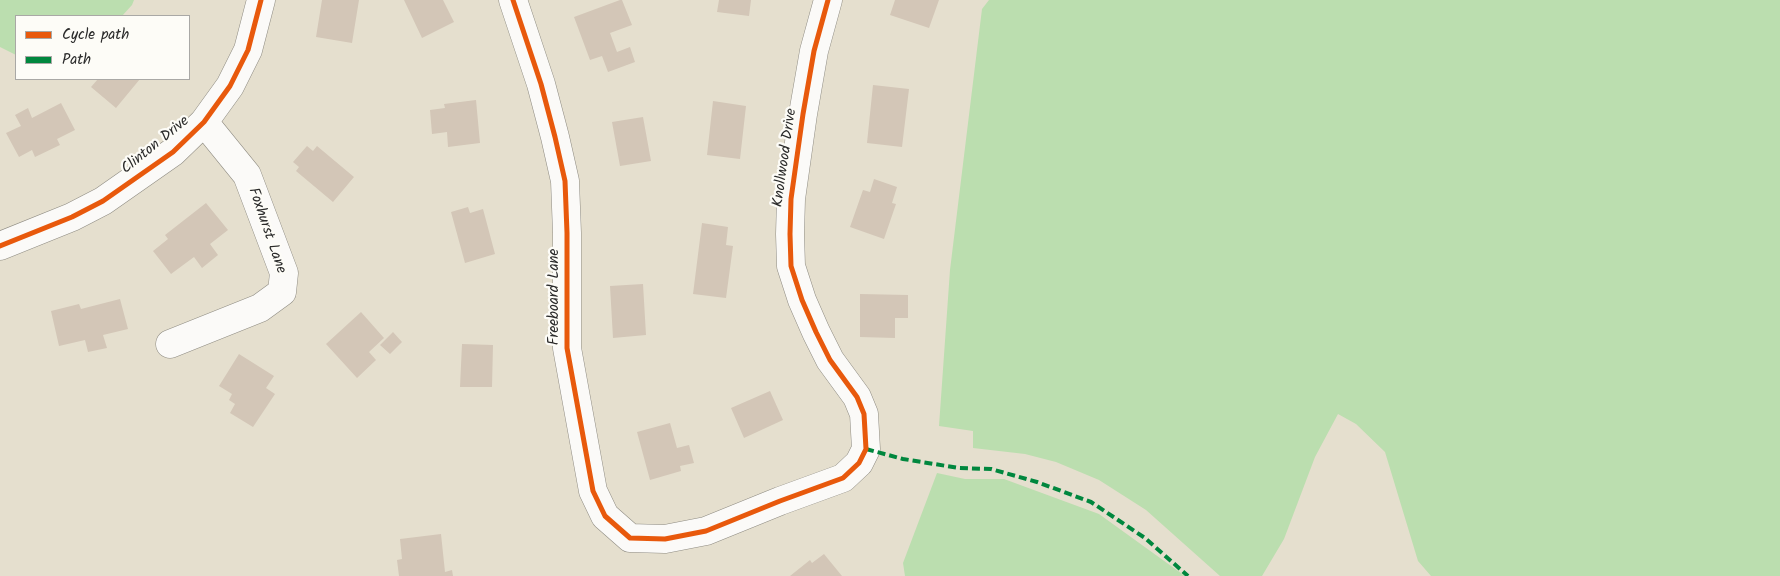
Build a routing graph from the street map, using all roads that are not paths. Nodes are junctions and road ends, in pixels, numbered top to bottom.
1 (261, 0) edge
2 (513, 0) edge
3 (828, 0) edge
4 (204, 122) junction
5 (0, 246) edge
6 (170, 344) dead end
7 (706, 531) joint

1 - 4 street, Clinton Drive
2 - 7 street, Freeboard Lane
3 - 7 street, Knollwood Drive
4 - 5 street, Clinton Drive
4 - 6 street, Foxhurst Lane

